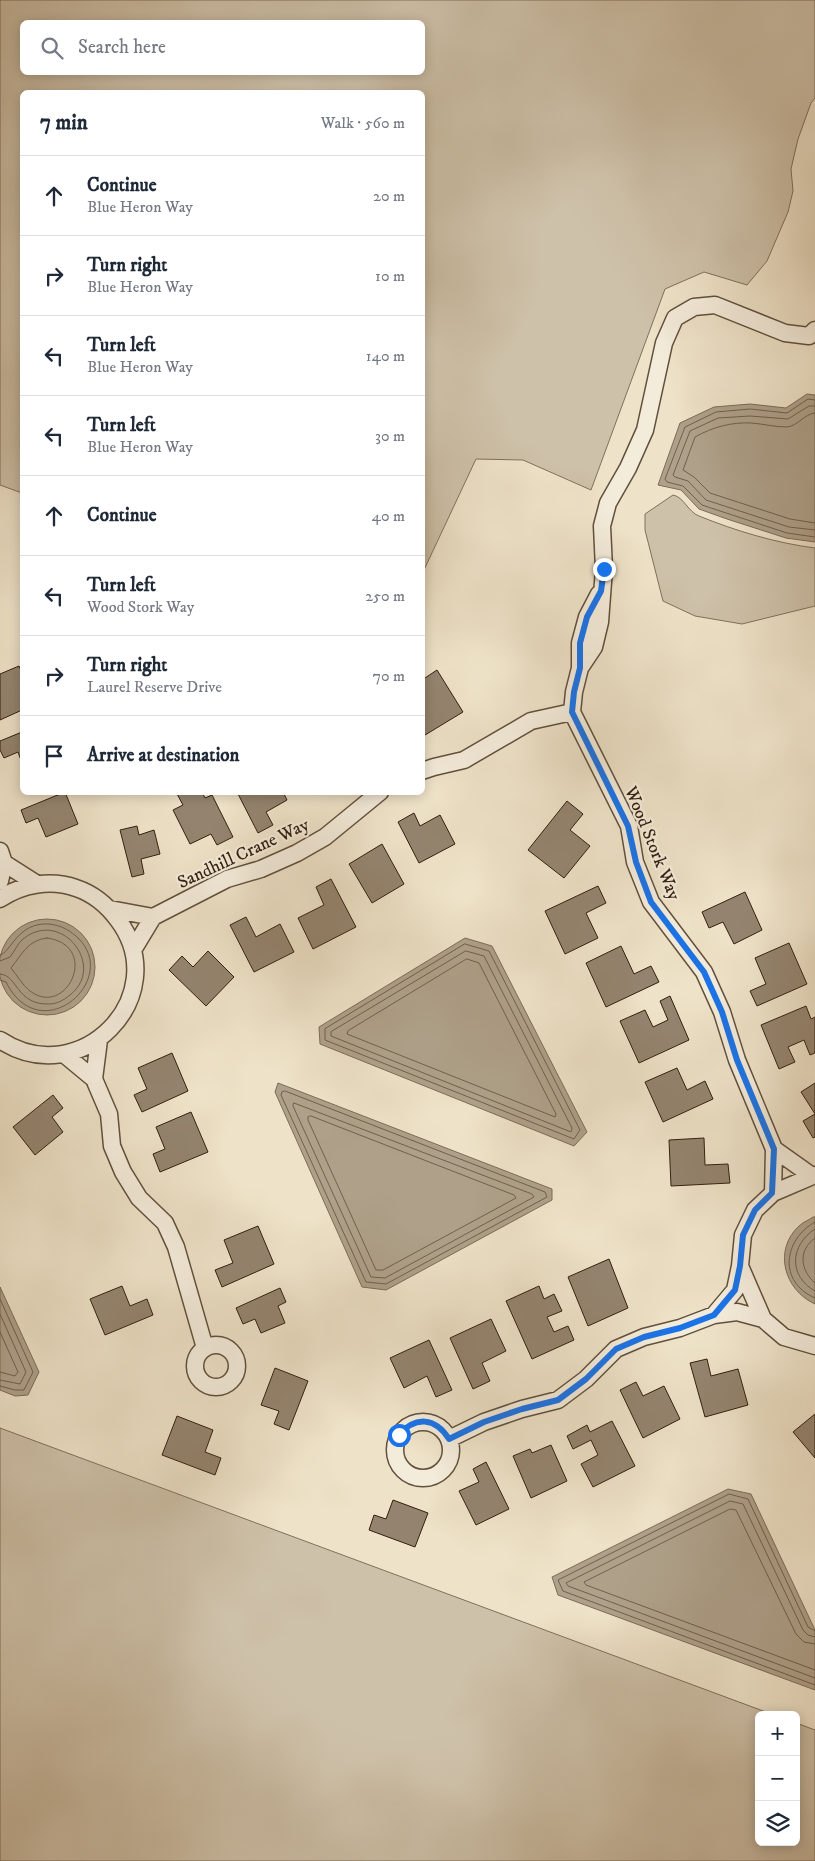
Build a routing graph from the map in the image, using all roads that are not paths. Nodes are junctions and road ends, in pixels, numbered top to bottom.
1 (812, 333) edge
2 (572, 712) junction
3 (425, 770) edge
4 (376, 795) edge
5 (2, 857) edge
6 (0, 881) edge
7 (37, 884) junction
8 (0, 899) edge
9 (110, 909) junction
10 (153, 917) junction
11 (133, 950) junction
12 (0, 1040) edge
13 (99, 1040) junction
14 (65, 1055) junction
15 (94, 1079) junction
16 (774, 1149) junction
17 (813, 1175) edge
18 (772, 1193) junction
19 (740, 1266) junction
20 (714, 1315) junction
21 (763, 1318) junction
22 (815, 1346) edge
23 (205, 1348) dead end
24 (449, 1439) dead end

1 - 2 street
2 - 3 street
2 - 16 street, Wood Stork Way
4 - 10 street, Sandhill Crane Way
5 - 6 street
5 - 7 street
7 - 8 street
7 - 9 street
9 - 10 street
9 - 11 street
10 - 11 street
11 - 13 street
12 - 14 street
13 - 14 street
13 - 15 street
14 - 15 street
15 - 23 street
16 - 17 street
16 - 18 street, Wood Stork Way
17 - 18 street
18 - 19 street
19 - 20 street
19 - 21 street
20 - 21 street
20 - 24 street
21 - 22 street

